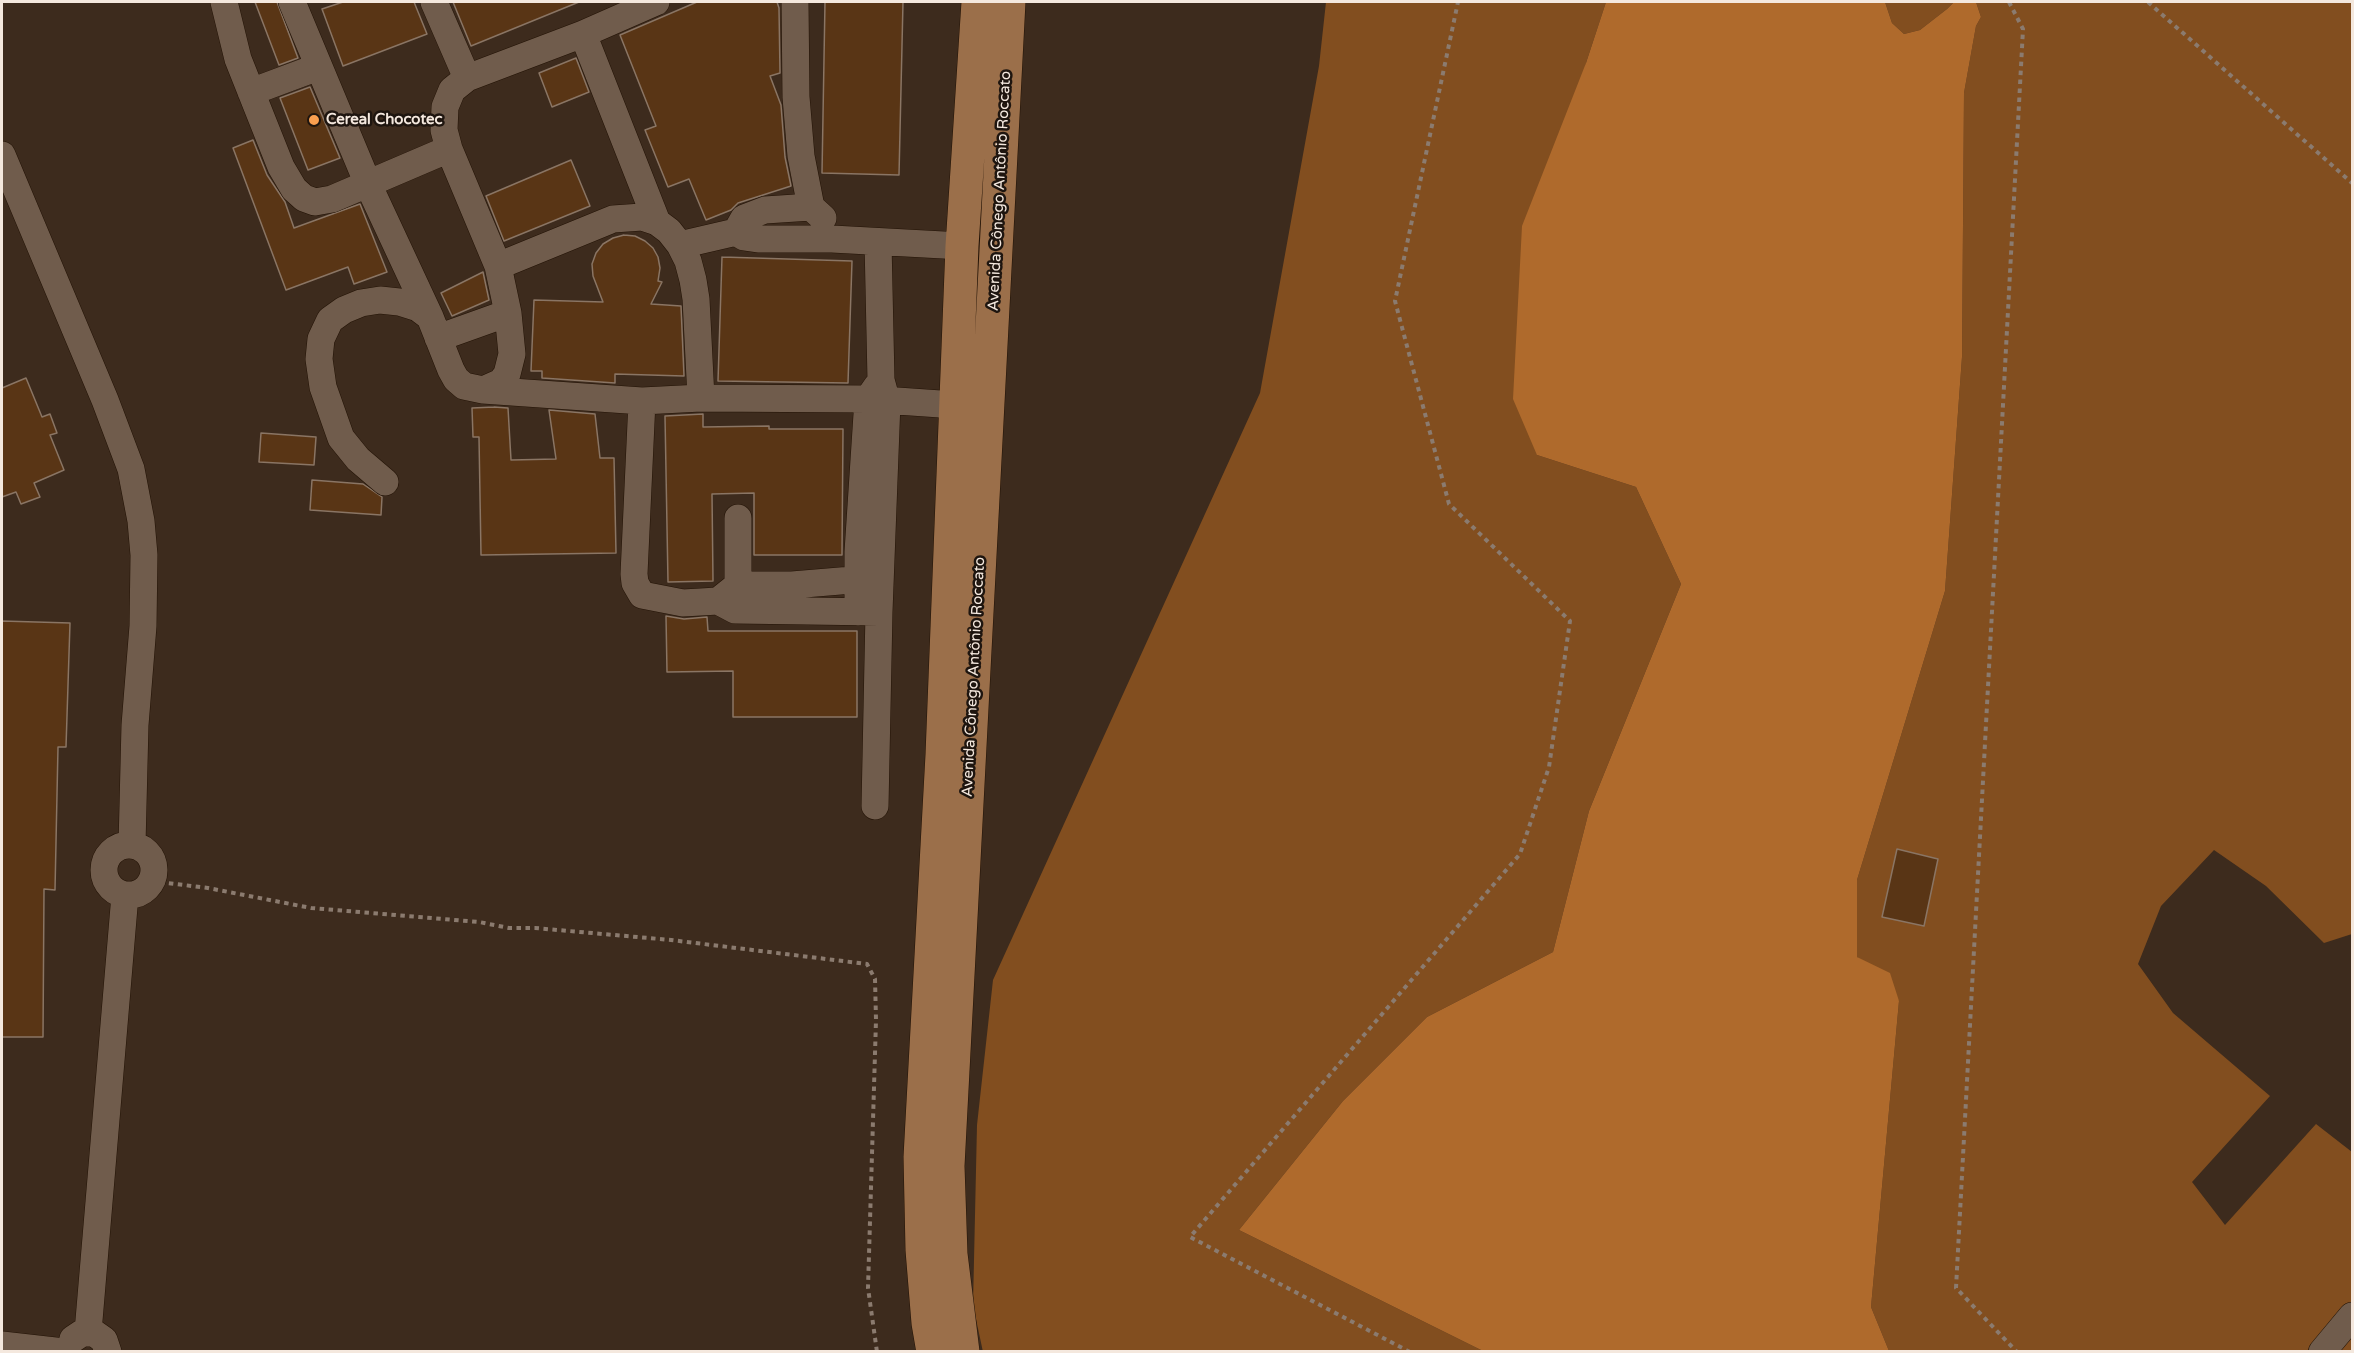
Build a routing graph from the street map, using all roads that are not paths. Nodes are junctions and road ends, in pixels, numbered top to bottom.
1 (224, 2) edge
2 (292, 2) edge
3 (434, 2) edge
4 (656, 2) edge
5 (795, 2) edge
6 (978, 2) edge
7 (1009, 2) edge
8 (583, 34) junction
9 (318, 67) junction
10 (467, 78) junction
11 (251, 92) junction
12 (449, 149) junction
13 (2, 155) edge
14 (368, 184) junction
15 (811, 207) junction
16 (657, 222) junction
17 (736, 232) junction
18 (832, 239) junction
19 (878, 242) junction
20 (680, 244) junction
21 (962, 246) junction
22 (498, 266) junction
23 (508, 313) junction
24 (434, 327) junction
25 (483, 390) junction
26 (878, 394) junction
27 (701, 398) junction
28 (642, 401) junction
29 (955, 405) junction
30 (385, 482) dead end
31 (738, 518) dead end
32 (869, 579) junction
33 (730, 599) junction
34 (869, 612) junction
35 (876, 806) dead end
36 (132, 845) junction
37 (125, 895) junction
38 (2352, 1316) edge
39 (88, 1332) junction
40 (2, 1345) edge
41 (66, 1352) edge
42 (108, 1352) edge
43 (933, 1352) edge
44 (963, 1352) edge
45 (2322, 1352) edge

1 - 11 street
2 - 9 street
3 - 10 street
4 - 8 street
5 - 15 street
6 - 21 main road, Avenida Cônego Antônio Roccato
7 - 44 main road, Avenida Cônego Antônio Roccato
8 - 10 street
8 - 16 street
9 - 11 street
9 - 14 street
10 - 12 street
11 - 14 street
12 - 14 street
12 - 22 street
13 - 36 street
14 - 24 street
15 - 17 street
15 - 18 street
16 - 20 street
16 - 22 street
17 - 18 street
17 - 20 street
18 - 19 street
19 - 21 street
19 - 26 street
20 - 27 street
21 - 29 main road, Avenida Cônego Antônio Roccato
22 - 23 street
23 - 24 street
23 - 25 street
24 - 25 street
24 - 30 street
25 - 28 street
26 - 27 street
26 - 29 street
26 - 32 street
27 - 28 street
28 - 33 street
29 - 43 main road, Avenida Cônego Antônio Roccato
31 - 33 street
32 - 33 street
32 - 34 street
33 - 34 street
34 - 35 street
36 - 37 street
36 - 37 street
37 - 39 street
38 - 45 street
39 - 41 street
39 - 42 street
40 - 41 street

